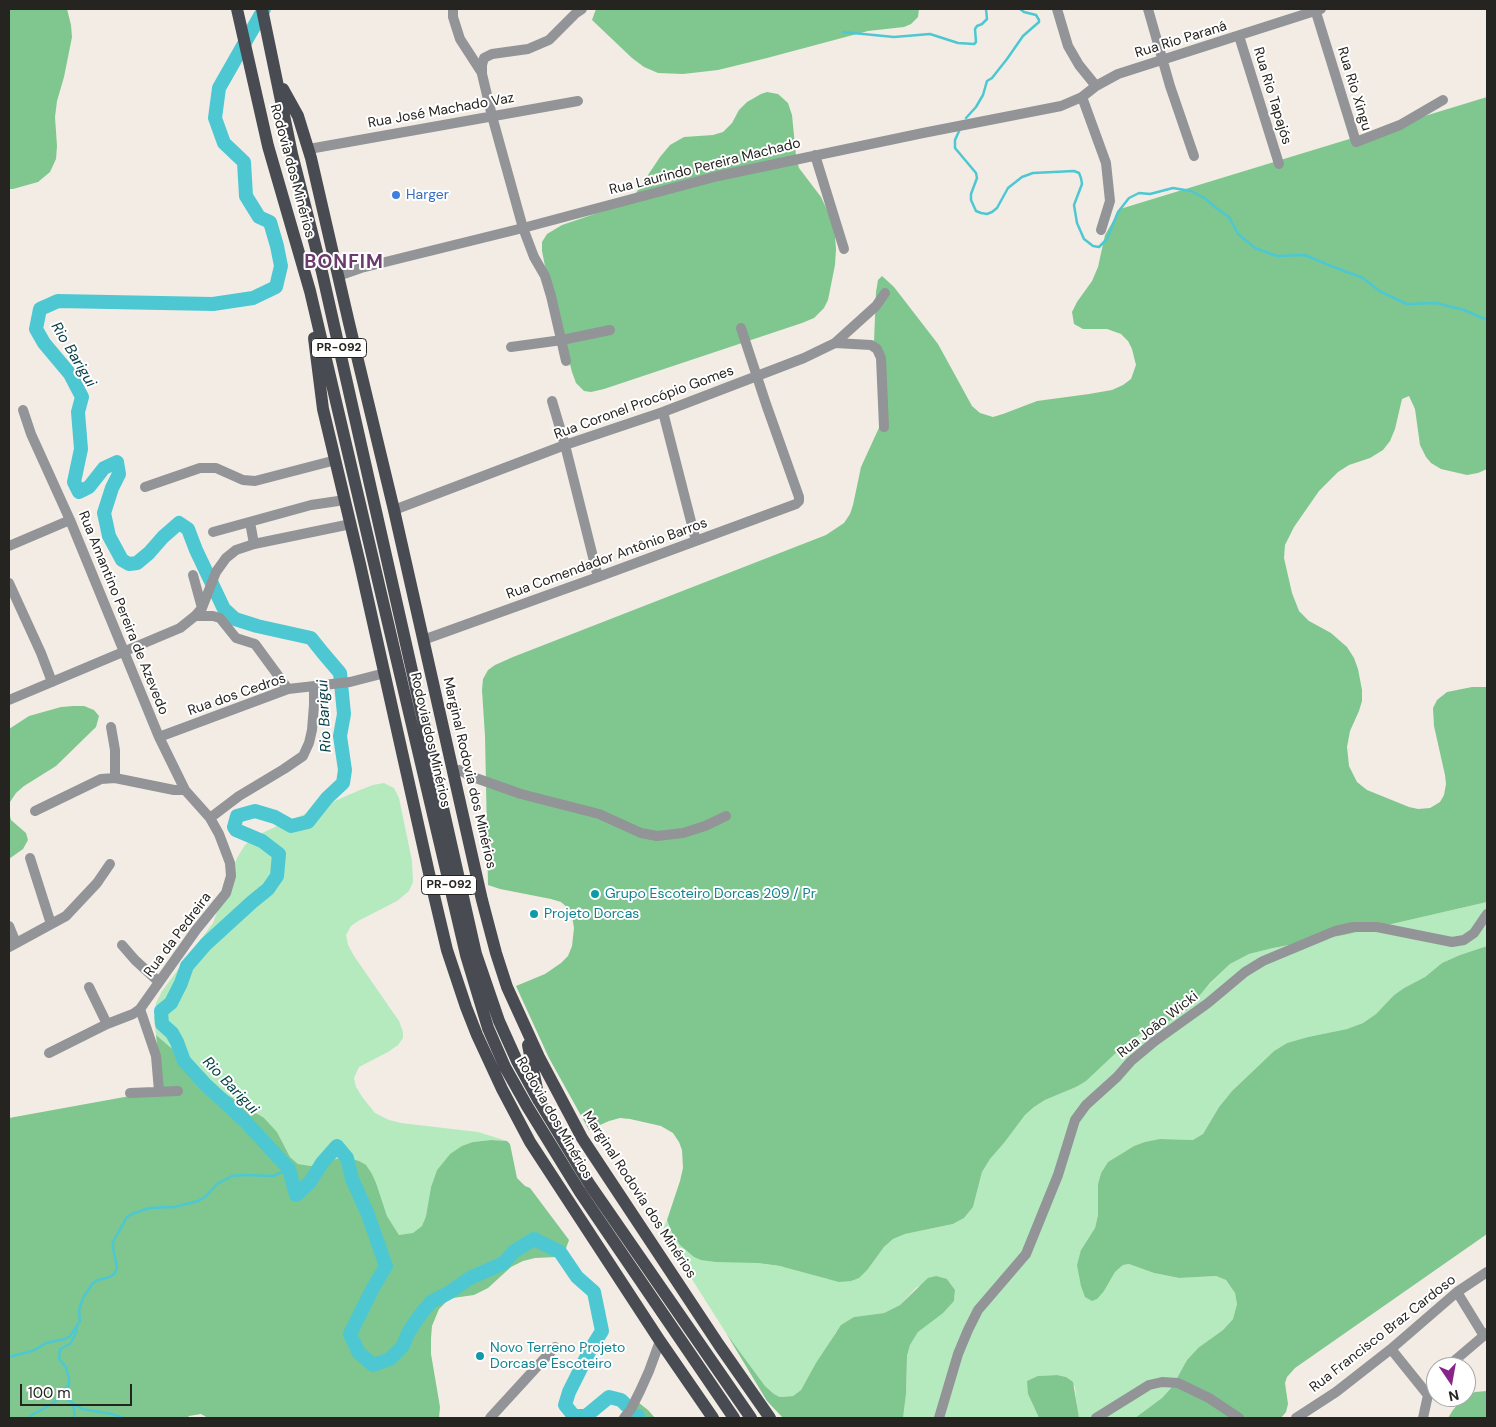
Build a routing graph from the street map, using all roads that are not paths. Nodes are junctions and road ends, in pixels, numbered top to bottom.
1 (237, 9) edge
2 (262, 9) edge
3 (453, 9) edge
4 (582, 9) edge
5 (1148, 9) edge
6 (1317, 9) edge
7 (1059, 10) edge
8 (1239, 36) junction
9 (1163, 60) junction
10 (482, 74) junction
11 (276, 77) junction
12 (1096, 86) junction
13 (1082, 97) junction
14 (1443, 100) dead end
15 (578, 101) dead end
16 (492, 116) junction
17 (309, 149) junction
18 (815, 155) junction
19 (1194, 156) dead end
20 (1279, 164) dead end
21 (523, 228) junction
22 (1101, 230) dead end
23 (844, 249) dead end
24 (338, 276) junction
25 (310, 291) junction
26 (885, 293) dead end
27 (741, 328) dead end
28 (610, 330) dead end
29 (562, 340) junction
30 (835, 342) junction
31 (511, 346) dead end
32 (566, 361) dead end
33 (758, 376) junction
34 (552, 401) dead end
35 (23, 410) dead end
36 (663, 412) junction
37 (884, 427) dead end
38 (565, 445) junction
39 (336, 460) junction
40 (145, 487) dead end
41 (344, 497) junction
42 (394, 510) junction
43 (70, 520) junction
44 (250, 522) junction
45 (351, 524) junction
46 (212, 532) dead end
47 (696, 541) junction
48 (254, 544) junction
49 (9, 546) edge
50 (193, 575) dead end
51 (598, 577) junction
52 (9, 586) edge
53 (199, 612) junction
54 (423, 640) junction
55 (124, 652) junction
56 (385, 674) junction
57 (52, 682) junction
58 (314, 687) junction
59 (288, 689) junction
60 (9, 700) edge
61 (111, 727) dead end
62 (159, 737) junction
63 (452, 771) junction
64 (115, 778) junction
65 (185, 790) junction
66 (35, 811) dead end
67 (726, 816) dead end
68 (210, 818) junction
69 (30, 858) dead end
70 (110, 864) dead end
71 (1487, 914) edge
72 (51, 924) junction
73 (9, 926) edge
74 (12, 945) edge
75 (122, 945) dead end
76 (159, 982) junction
77 (89, 986) dead end
78 (140, 1009) junction
79 (107, 1024) junction
80 (524, 1025) junction
81 (49, 1053) dead end
82 (178, 1091) dead end
83 (159, 1092) junction
84 (130, 1093) dead end
85 (540, 1101) junction
86 (1487, 1272) edge
87 (1457, 1292) junction
88 (1486, 1335) edge
89 (660, 1341) junction
90 (555, 1346) dead end
91 (1391, 1349) junction
92 (1459, 1357) edge
93 (1426, 1393) edge
94 (1426, 1404) edge
95 (490, 1418) edge
96 (624, 1418) edge
97 (713, 1418) edge
98 (734, 1418) edge
99 (751, 1418) edge
100 (770, 1418) edge
101 (939, 1418) edge
102 (1096, 1418) edge
103 (1238, 1418) edge
104 (1296, 1418) edge
105 (1423, 1418) edge

1 - 25 main road, Rodovia dos Minérios / PR-092
2 - 11 main road, Rodovia dos Minérios / PR-092
3 - 10 street
4 - 10 street
5 - 9 street
6 - 8 street, Rua Rio Paraná
6 - 14 street, Rua Rio Xingu
7 - 12 street
8 - 9 street, Rua Rio Paraná
8 - 20 street, Rua Rio Tapajós
9 - 12 street, Rua Rio Paraná
9 - 19 street
10 - 16 street
11 - 17 main road, Marginal Rodovia dos Minérios
11 - 85 main road, Rodovia dos Minérios / PR-092
12 - 13 street, Rua Rio Paraná
13 - 18 street, Rua Laurindo Pereira Machado
13 - 22 street
15 - 16 street, Rua José Machado Vaz
16 - 17 street, Rua José Machado Vaz
16 - 21 street
17 - 24 main road, Marginal Rodovia dos Minérios
18 - 21 street, Rua Laurindo Pereira Machado
18 - 23 street
21 - 24 street, Rua Laurindo Pereira Machado
21 - 29 street
24 - 42 main road, Marginal Rodovia dos Minérios
25 - 39 main road
25 - 98 main road, Rodovia dos Minérios / PR-092
26 - 30 street, Rua Coronel Procópio Gomes
27 - 33 street
28 - 29 street
29 - 31 street
29 - 32 street
30 - 33 street, Rua Coronel Procópio Gomes
30 - 37 street
33 - 36 street, Rua Coronel Procópio Gomes
33 - 47 street, Rua Comendador Antônio Barros
34 - 38 street
35 - 43 street, Rua Amantino Pereira de Azevedo
36 - 38 street, Rua Coronel Procópio Gomes
36 - 47 street
38 - 42 street, Rua Coronel Procópio Gomes
38 - 51 street
39 - 40 street
39 - 41 main road
41 - 44 street
41 - 45 main road
42 - 54 main road, Marginal Rodovia dos Minérios
43 - 49 street
43 - 55 street, Rua Amantino Pereira de Azevedo
44 - 46 street
44 - 48 street
45 - 48 street
45 - 56 main road
47 - 51 street, Rua Comendador Antônio Barros
48 - 53 street
50 - 53 street
51 - 54 street, Rua Comendador Antônio Barros
52 - 57 street
53 - 55 street
53 - 59 street
54 - 63 main road, Marginal Rodovia dos Minérios
55 - 57 street
55 - 62 street, Rua Amantino Pereira de Azevedo
56 - 58 street, Rua dos Cedros
56 - 89 main road
57 - 60 street
58 - 59 street, Rua dos Cedros
58 - 68 street
59 - 62 street, Rua dos Cedros
61 - 64 street
62 - 65 street, Rua Amantino Pereira de Azevedo
63 - 67 street
63 - 80 main road, Marginal Rodovia dos Minérios
64 - 65 street
64 - 66 street
65 - 68 street, Rua Amantino Pereira de Azevedo
68 - 76 street, Rua da Pedreira
69 - 72 street
70 - 72 street
71 - 101 street, Rua João Wicki
72 - 74 street
73 - 74 street
75 - 76 street
76 - 78 street, Rua da Pedreira
77 - 79 street
78 - 79 street
78 - 83 street
79 - 81 street
80 - 85 main road
80 - 100 main road, Marginal Rodovia dos Minérios
82 - 83 street
83 - 84 street
85 - 99 main road, Rodovia dos Minérios / PR-092
86 - 87 street, Rua Francisco Braz Cardoso
87 - 88 street
87 - 91 street, Rua Francisco Braz Cardoso
88 - 92 street
89 - 96 street
89 - 97 main road
90 - 95 street
91 - 93 street
91 - 104 street, Rua Francisco Braz Cardoso
94 - 105 street
102 - 103 street

